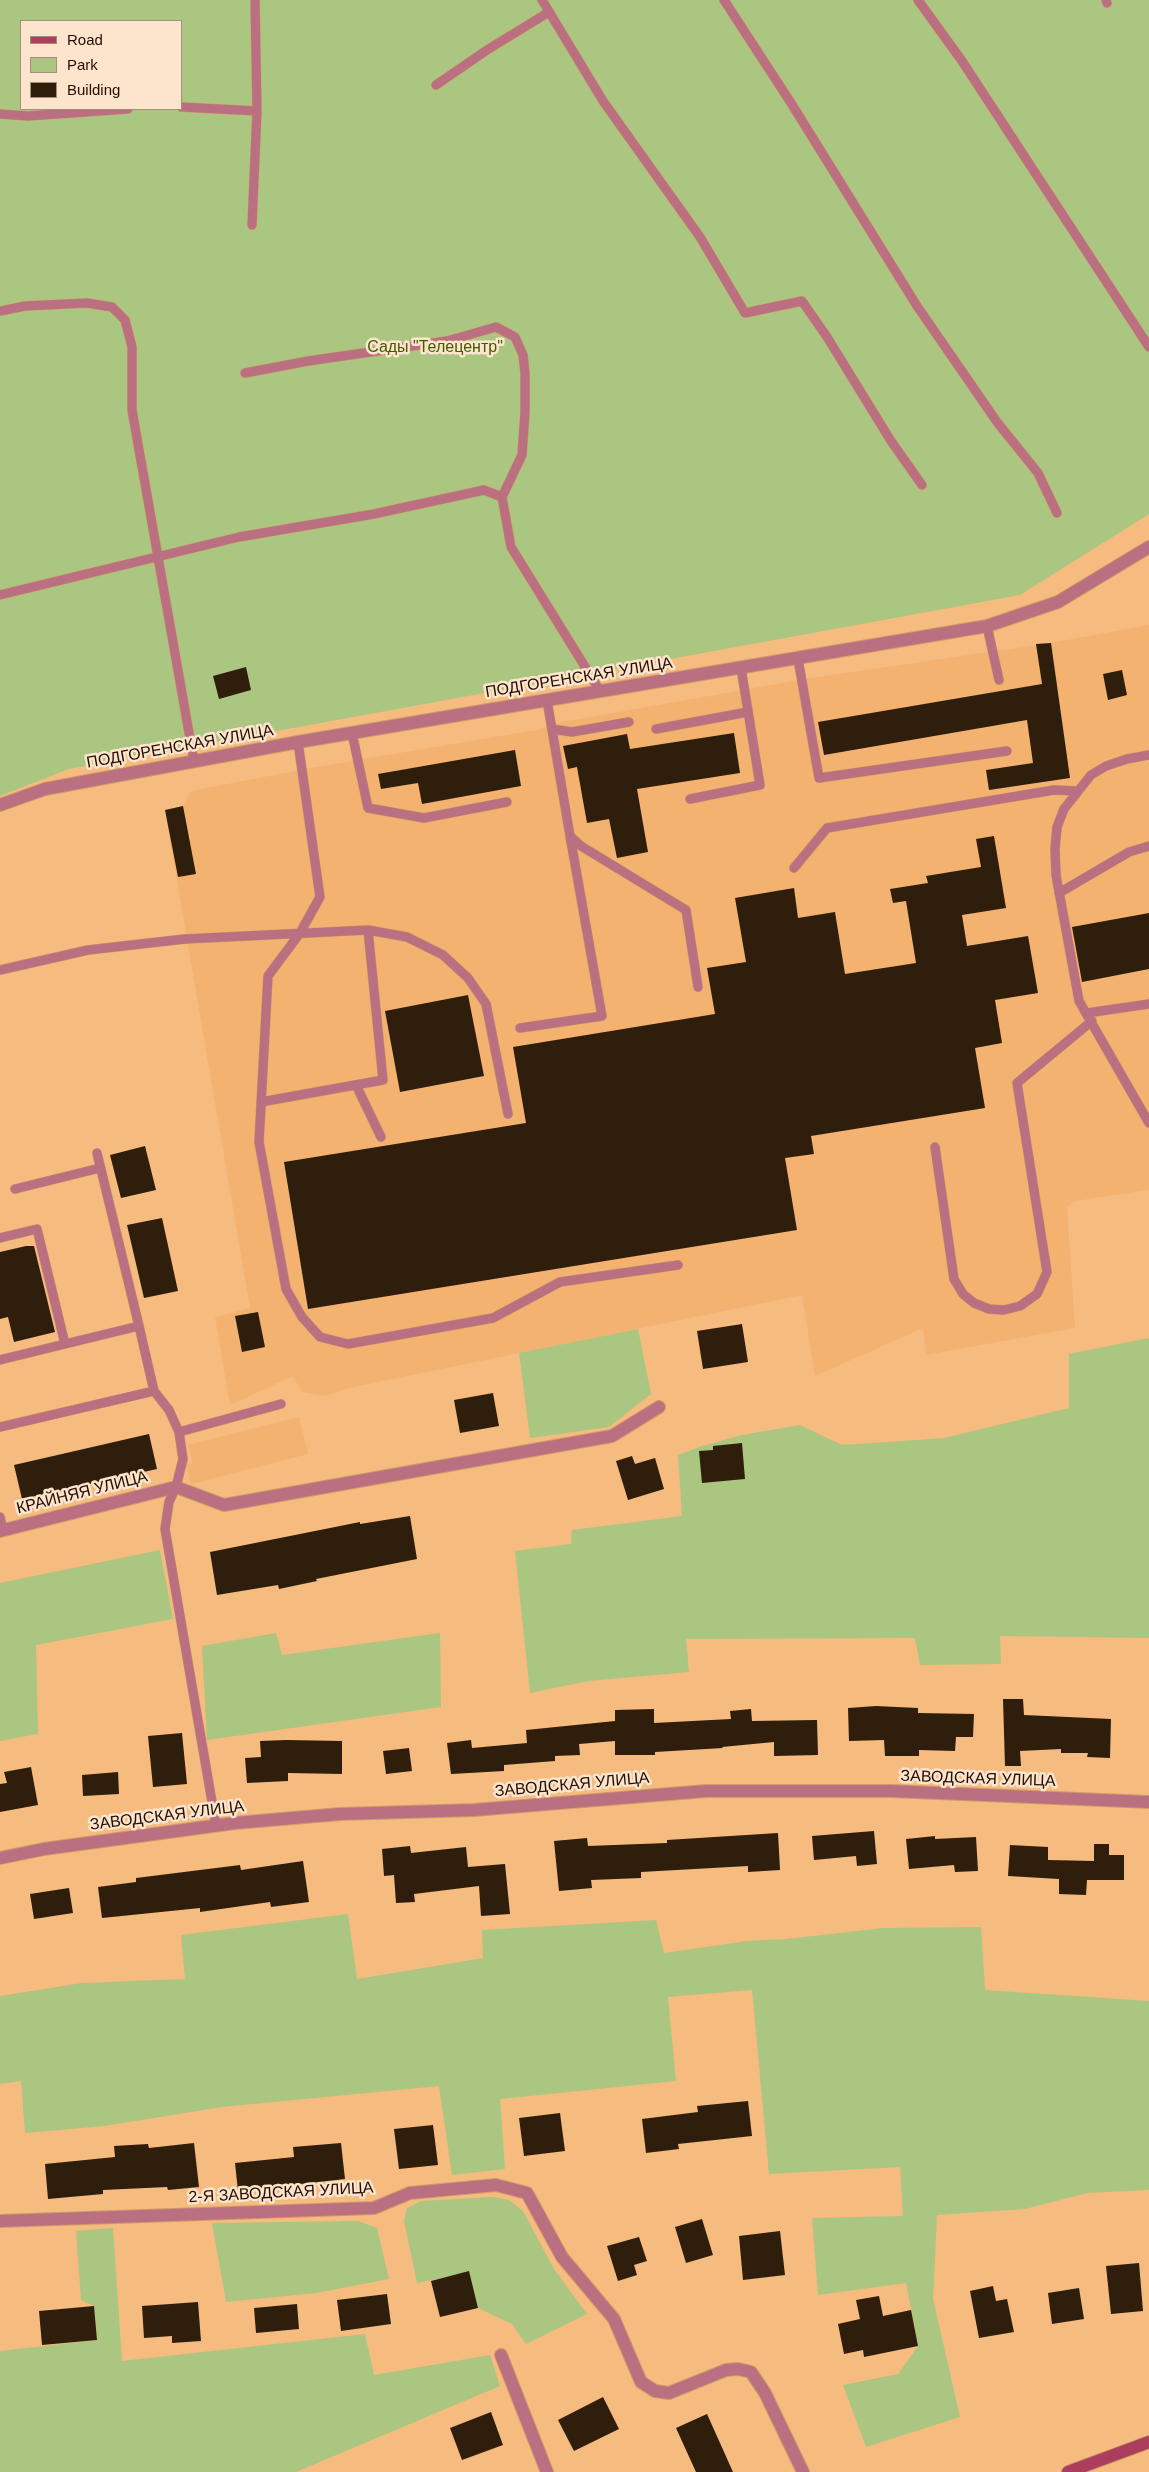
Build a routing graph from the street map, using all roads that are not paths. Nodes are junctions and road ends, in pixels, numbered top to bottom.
1 (255, 0) edge
2 (542, 0) edge
3 (724, 0) edge
4 (918, 0) edge
5 (550, 12) junction
6 (436, 84) dead end
7 (182, 107) edge
8 (114, 110) edge
9 (257, 112) junction
10 (0, 114) edge
11 (252, 225) dead end
12 (0, 312) edge
13 (1149, 346) edge
14 (244, 373) dead end
15 (922, 485) dead end
16 (502, 497) junction
17 (1057, 513) dead end
18 (1149, 547) edge
19 (158, 558) junction
20 (0, 595) edge
21 (988, 626) junction
22 (798, 659) junction
23 (741, 668) junction
24 (999, 680) dead end
25 (600, 691) junction
26 (547, 700) junction
27 (748, 712) junction
28 (629, 722) dead end
29 (552, 729) junction
30 (656, 729) dead end
31 (352, 733) junction
32 (298, 742) junction
33 (1007, 751) dead end
34 (1149, 755) edge
35 (194, 761) junction
36 (1077, 791) junction
37 (690, 799) dead end
38 (507, 802) dead end
39 (0, 805) edge
40 (570, 836) junction
41 (1149, 846) edge
42 (794, 868) dead end
43 (1060, 893) junction
44 (368, 930) junction
45 (300, 933) junction
46 (0, 970) edge
47 (698, 987) dead end
48 (1149, 1004) edge
49 (1090, 1018) junction
50 (520, 1028) dead end
51 (356, 1085) junction
52 (261, 1102) junction
53 (508, 1114) dead end
54 (1149, 1123) edge
55 (381, 1137) dead end
56 (935, 1147) dead end
57 (96, 1153) dead end
58 (100, 1168) junction
59 (15, 1189) dead end
60 (0, 1238) edge
61 (678, 1265) dead end
62 (140, 1326) junction
63 (65, 1344) junction
64 (0, 1360) edge
65 (154, 1390) junction
66 (281, 1404) dead end
67 (659, 1407) dead end
68 (0, 1427) edge
69 (179, 1432) junction
70 (174, 1487) junction
71 (0, 1517) edge
72 (2, 1530) edge
73 (1149, 1802) edge
74 (216, 1825) junction
75 (0, 1858) edge
76 (0, 2221) edge
77 (501, 2355) dead end
78 (1149, 2442) edge
79 (547, 2472) edge
80 (803, 2472) edge
81 (1068, 2472) edge

1 - 9 lane
2 - 5 lane
3 - 17 lane
4 - 13 lane
5 - 6 lane
5 - 15 lane
7 - 9 lane
8 - 10 lane
9 - 11 lane
12 - 19 lane
14 - 16 lane
16 - 19 lane
16 - 25 lane
18 - 21 street, ПОДГОРЕНСКАЯ УЛИЦА
19 - 20 lane
19 - 35 lane
21 - 22 street, ПОДГОРЕНСКАЯ УЛИЦА
21 - 24 lane
22 - 23 street, ПОДГОРЕНСКАЯ УЛИЦА
22 - 33 lane
23 - 25 street, ПОДГОРЕНСКАЯ УЛИЦА
23 - 27 lane
25 - 26 street, ПОДГОРЕНСКАЯ УЛИЦА
26 - 29 lane
26 - 31 street, ПОДГОРЕНСКАЯ УЛИЦА
27 - 30 lane
27 - 37 lane
28 - 29 lane
29 - 40 lane
31 - 32 street, ПОДГОРЕНСКАЯ УЛИЦА
31 - 38 lane
32 - 35 street, ПОДГОРЕНСКАЯ УЛИЦА
32 - 45 lane
34 - 36 lane
35 - 39 street, ПОДГОРЕНСКАЯ УЛИЦА
36 - 42 lane
36 - 43 lane
40 - 47 lane
40 - 50 lane
41 - 43 lane
43 - 49 lane
44 - 45 lane
44 - 51 lane
44 - 53 lane
45 - 46 lane
45 - 52 lane
48 - 49 lane
49 - 54 lane
49 - 56 lane
51 - 52 lane
51 - 55 lane
52 - 61 lane
57 - 58 lane
58 - 59 lane
58 - 62 lane
60 - 63 lane
62 - 63 lane
62 - 65 lane
63 - 64 lane
65 - 68 lane
65 - 69 lane
66 - 69 lane
67 - 70 street
69 - 70 lane
70 - 72 street, КРАЙНЯЯ УЛИЦА
70 - 74 lane
71 - 72 lane
73 - 74 street, ЗАВОДСКАЯ УЛИЦА
74 - 75 street, ЗАВОДСКАЯ УЛИЦА
76 - 80 street, 2-Я ЗАВОДСКАЯ УЛИЦА
77 - 79 street
78 - 81 main road

